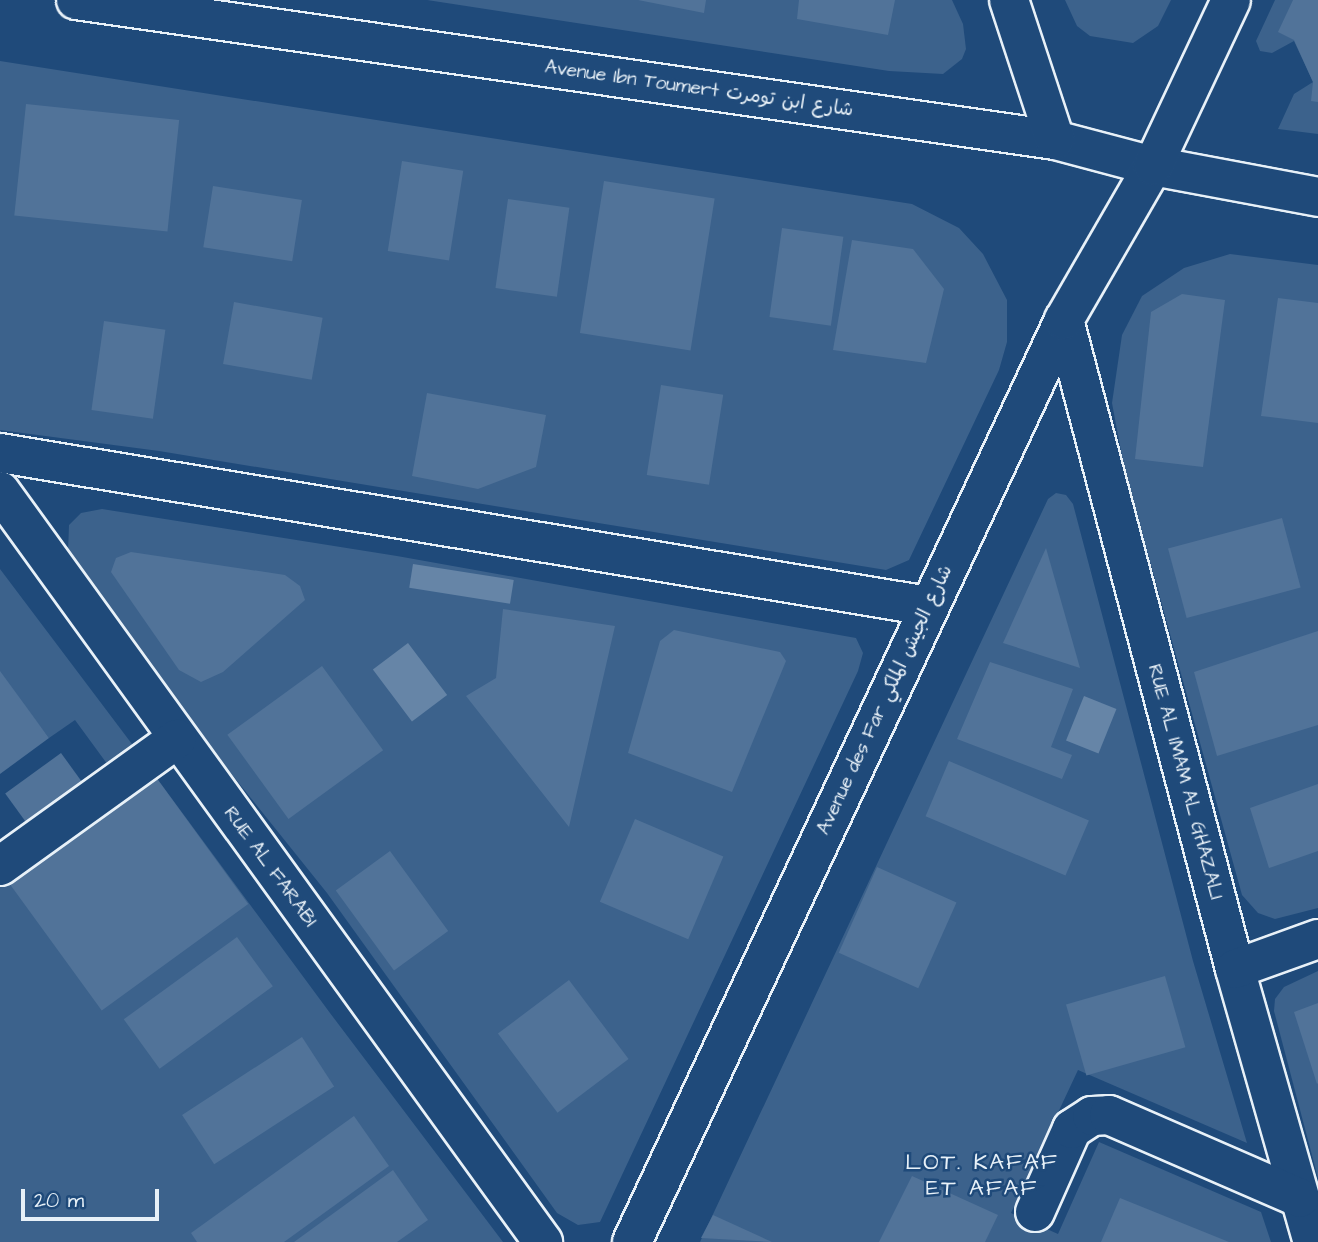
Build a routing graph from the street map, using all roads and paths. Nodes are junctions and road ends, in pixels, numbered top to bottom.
1 (76, 0) edge
2 (1009, 0) edge
3 (1231, 0) edge
4 (1055, 140) junction
5 (1153, 166) junction
6 (1318, 197) edge
7 (1064, 320) junction
8 (0, 453) edge
9 (0, 491) edge
10 (928, 606) junction
11 (177, 739) junction
12 (0, 866) edge
13 (1318, 939) edge
14 (1234, 970) junction
15 (1300, 1198) junction
16 (1035, 1212) dead end
17 (543, 1242) edge
18 (632, 1242) edge
19 (1314, 1242) edge

1 - 4 street, Avenue Ibn Toumert شارع ابن تومرت
2 - 4 street
3 - 5 street, Avenue des Far شارع الجيش الملكي
4 - 5 street, Avenue Ibn Toumert شارع ابن تومرت
5 - 6 street, Avenue Ibn Toumert شارع ابن تومرت
5 - 7 street, Avenue des Far شارع الجيش الملكي
7 - 10 street, Avenue des Far شارع الجيش الملكي
7 - 14 street, RUE AL IMAM AL GHAZALI
8 - 10 street
9 - 11 street, RUE AL FARABI
10 - 18 street, Avenue des Far شارع الجيش الملكي
11 - 12 street
11 - 17 street, RUE AL FARABI
13 - 14 street
14 - 15 street, RUE AL IMAM AL GHAZALI
15 - 16 street
15 - 19 street, RUE AL IMAM AL GHAZALI

